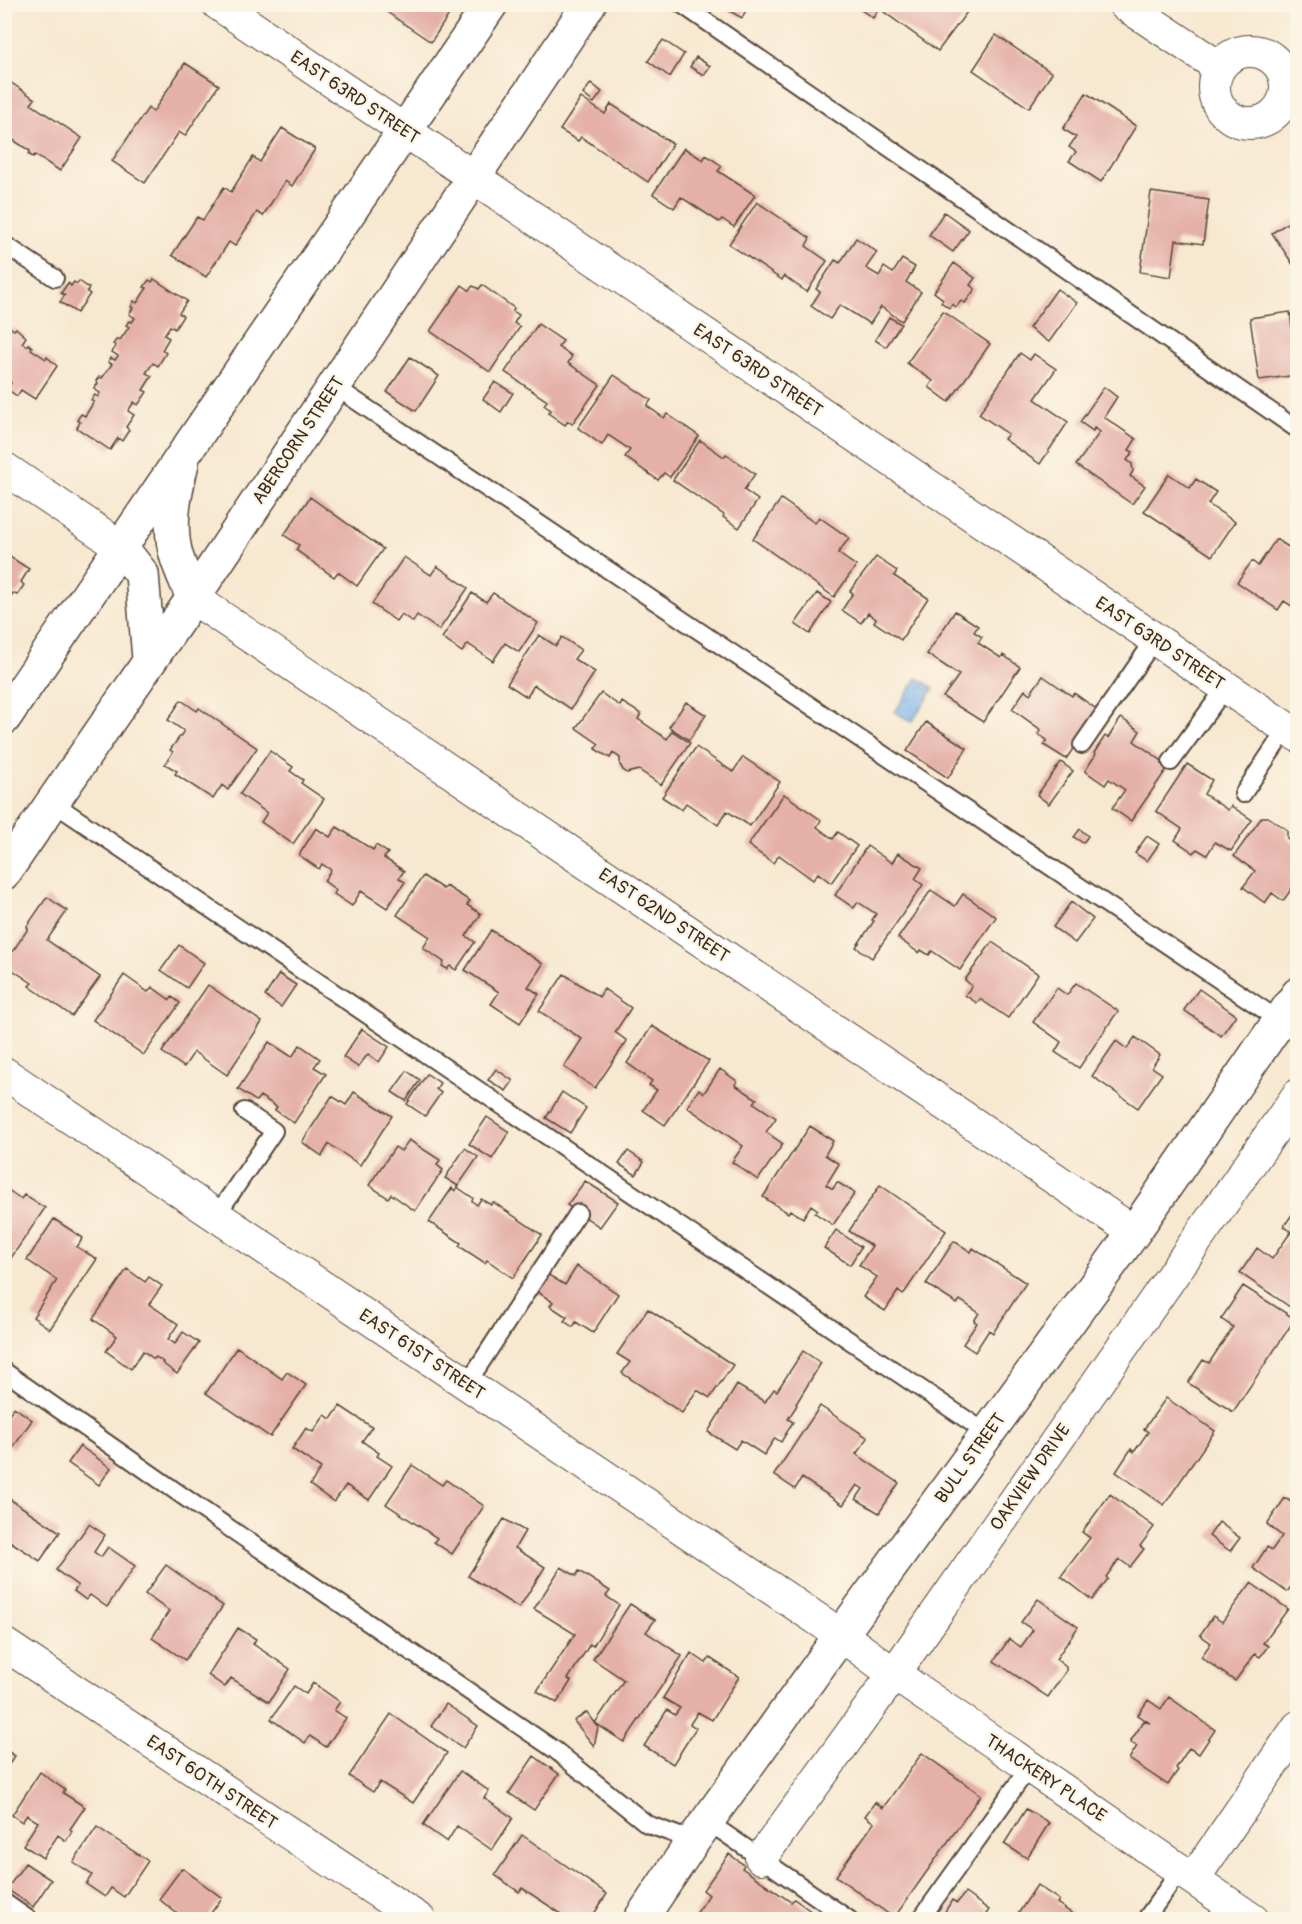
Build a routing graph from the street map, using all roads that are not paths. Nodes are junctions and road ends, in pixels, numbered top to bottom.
1 (218, 4) edge
2 (491, 4) edge
3 (589, 4) edge
4 (681, 4) edge
5 (1124, 4) edge
6 (1219, 67) dead end
7 (405, 130) junction
8 (474, 178) junction
9 (4, 244) edge
10 (55, 278) dead end
11 (334, 386) junction
12 (1298, 430) edge
13 (184, 453) junction
14 (4, 468) edge
15 (120, 546) junction
16 (193, 598) junction
17 (1155, 639) junction
18 (149, 659) junction
19 (1226, 687) junction
20 (4, 718) edge
21 (1292, 732) edge
22 (1082, 745) dead end
23 (1172, 762) dead end
24 (1243, 794) dead end
25 (52, 802) junction
26 (4, 873) edge
27 (1298, 994) edge
28 (1279, 1020) junction
29 (4, 1073) edge
30 (1298, 1095) edge
31 (244, 1111) dead end
32 (578, 1213) dead end
33 (216, 1216) junction
34 (1134, 1232) junction
35 (4, 1371) edge
36 (467, 1384) junction
37 (988, 1434) junction
38 (841, 1635) junction
39 (4, 1644) edge
40 (894, 1674) junction
41 (1298, 1727) edge
42 (1030, 1766) junction
43 (700, 1831) junction
44 (761, 1858) junction
45 (1187, 1874) junction
46 (4, 1902) edge
47 (643, 1919) edge
48 (30, 1920) edge
49 (420, 1920) edge
50 (850, 1920) edge
51 (920, 1920) edge
52 (1145, 1920) edge
53 (1253, 1920) edge

1 - 7 street, EAST 63RD STREET
2 - 7 main road
3 - 8 main road, ABERCORN STREET
4 - 12 lane
5 - 6 street
7 - 8 street, EAST 63RD STREET
7 - 13 main road
8 - 11 main road, ABERCORN STREET
8 - 17 street, EAST 63RD STREET
9 - 10 lane
11 - 16 main road, ABERCORN STREET
11 - 28 lane
13 - 15 main road
13 - 16 main road
14 - 15 street
15 - 18 main road
15 - 20 main road
16 - 18 main road, ABERCORN STREET
16 - 34 street, EAST 62ND STREET
17 - 19 street, EAST 63RD STREET
17 - 22 lane
18 - 25 main road, ABERCORN STREET
19 - 21 street, EAST 63RD STREET
19 - 23 lane
21 - 24 lane
25 - 26 main road, ABERCORN STREET
25 - 37 lane
27 - 28 main road, BULL STREET
28 - 34 main road, BULL STREET
29 - 33 street, EAST 61ST STREET
30 - 40 street, OAKVIEW DRIVE
31 - 33 lane
32 - 36 lane
33 - 36 street, EAST 61ST STREET
34 - 37 main road, BULL STREET
35 - 43 lane
36 - 38 street, EAST 61ST STREET
37 - 38 main road, BULL STREET
38 - 40 street, THACKERY PLACE
38 - 43 main road, BULL STREET
39 - 49 street, EAST 60TH STREET
40 - 42 street, THACKERY PLACE
40 - 44 street, OAKVIEW DRIVE
41 - 45 street
42 - 45 street, THACKERY PLACE
42 - 51 lane
43 - 44 lane
43 - 47 main road, BULL STREET
44 - 50 lane
45 - 52 lane
45 - 53 street, THACKERY PLACE
46 - 48 lane

